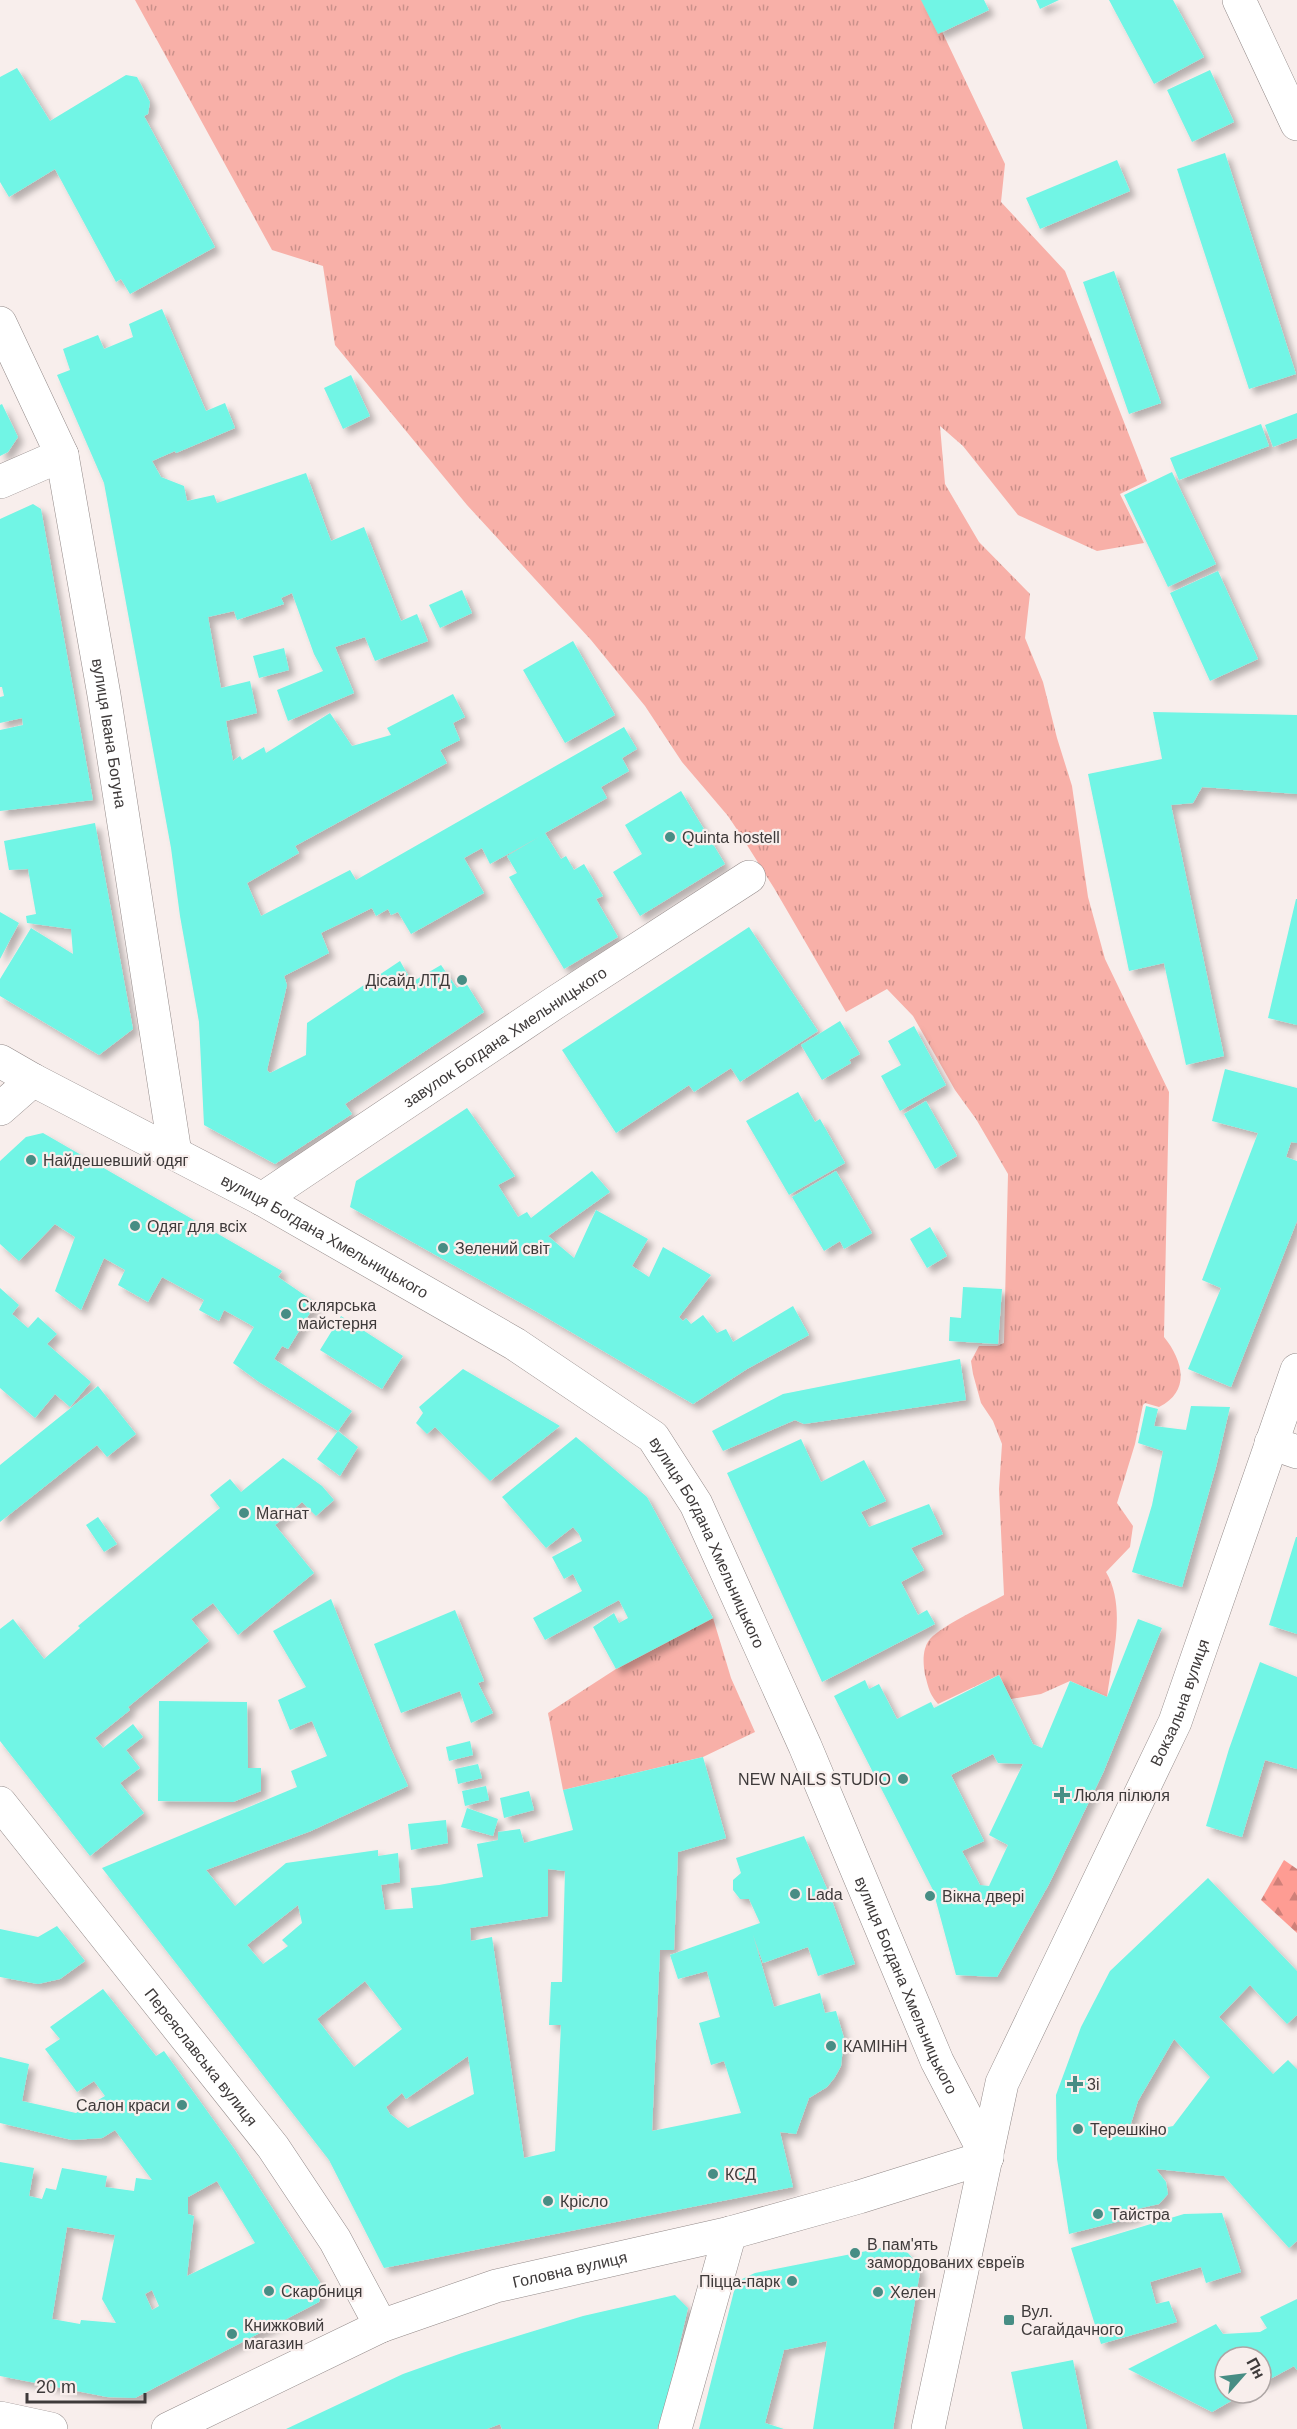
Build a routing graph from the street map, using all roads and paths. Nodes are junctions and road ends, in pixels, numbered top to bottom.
1 (1239, 0) edge
2 (1297, 124) edge
3 (0, 324) edge
4 (62, 455) junction
5 (0, 482) edge
6 (750, 877) dead end
7 (0, 1061) edge
8 (33, 1080) junction
9 (0, 1109) edge
10 (175, 1153) junction
11 (262, 1198) junction
12 (1297, 1370) edge
13 (1284, 1447) edge
14 (0, 1803) edge
15 (987, 2157) junction
16 (730, 2233) junction
17 (381, 2326) junction
18 (0, 2418) edge
19 (51, 2429) edge
20 (168, 2429) edge
21 (675, 2429) edge
22 (928, 2429) edge

1 - 2 street
3 - 4 street, вулиця Івана Богуна
4 - 5 street
4 - 10 street, вулиця Івана Богуна
6 - 11 street, завулок Богдана Хмельницького
7 - 8 street
8 - 9 street
8 - 10 street, вулиця Богдана Хмельницького
10 - 11 street, вулиця Богдана Хмельницького
11 - 15 street, вулиця Богдана Хмельницького
12 - 13 street, Вокзальна вулиця
13 - 15 street, Вокзальна вулиця
14 - 17 street, Переяславська вулиця
15 - 16 street, Головна вулиця
15 - 22 street, Вокзальна вулиця
16 - 17 street, Головна вулиця
16 - 21 street
17 - 20 street, Головна вулиця
18 - 19 street

